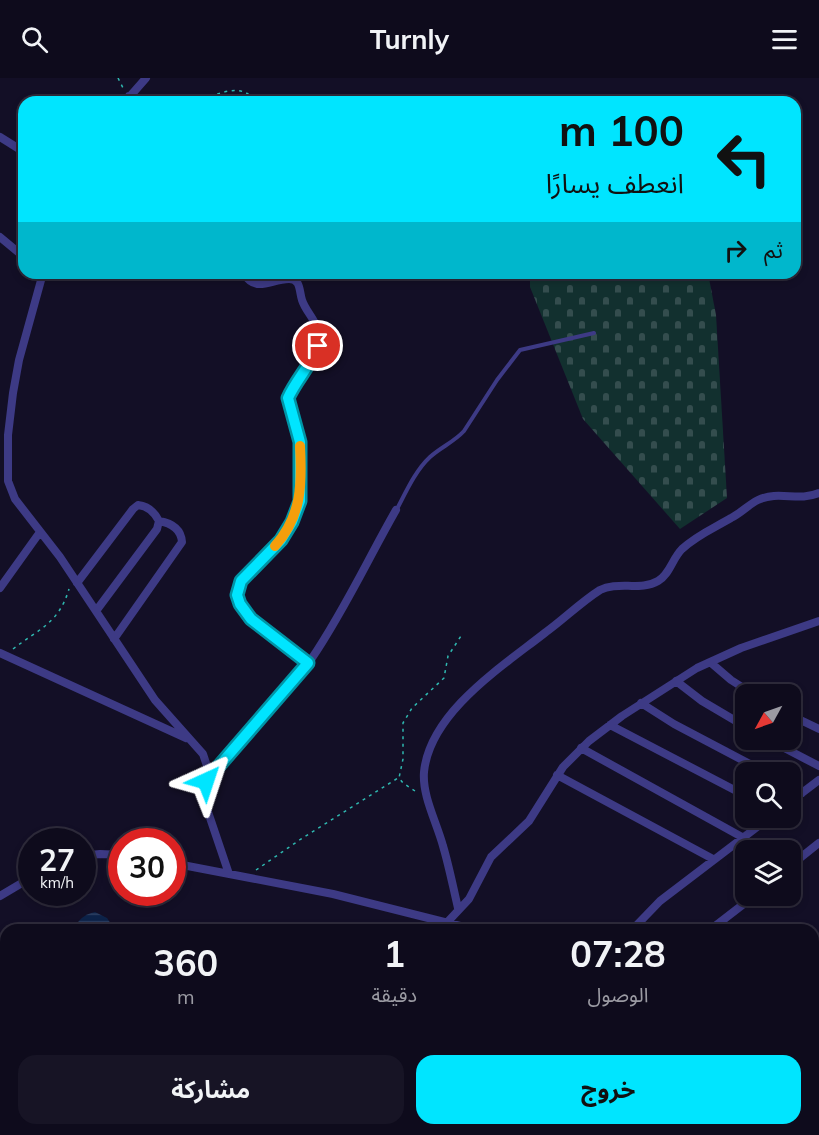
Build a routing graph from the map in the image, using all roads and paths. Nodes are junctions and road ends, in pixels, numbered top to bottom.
1 (146, 78) edge
2 (130, 96) edge
3 (218, 96) edge
4 (251, 96) edge
5 (0, 137) edge
6 (18, 148) edge
7 (0, 237) edge
8 (18, 252) edge
9 (41, 279) edge
10 (248, 279) edge
11 (291, 279) edge
12 (291, 279) edge
13 (594, 333) dead end
14 (819, 493) edge
15 (396, 510) joint
16 (159, 521) junction
17 (40, 532) junction
18 (75, 580) junction
19 (0, 588) edge
20 (96, 611) junction
21 (819, 621) edge
22 (461, 636) dead end
23 (114, 639) junction
24 (2, 654) edge
25 (710, 662) junction
26 (308, 663) junction
27 (676, 681) junction
28 (737, 684) edge
29 (641, 703) junction
30 (735, 720) edge
31 (801, 720) edge
32 (610, 725) junction
33 (819, 729) edge
34 (189, 740) junction
35 (581, 748) junction
36 (788, 750) edge
37 (746, 762) edge
38 (819, 766) edge
39 (557, 775) junction
40 (399, 778) junction
41 (206, 781) junction
42 (817, 783) edge
43 (735, 790) edge
44 (802, 793) edge
45 (429, 799) junction
46 (755, 828) edge
47 (742, 837) junction
48 (819, 843) edge
49 (801, 857) edge
50 (713, 859) junction
51 (186, 866) edge
52 (229, 874) junction
53 (246, 877) junction
54 (18, 885) edge
55 (0, 896) edge
56 (741, 906) edge
57 (458, 908) junction
58 (446, 921) junction
59 (444, 924) edge
60 (456, 924) edge
61 (638, 924) edge
62 (718, 924) edge

1 - 2 street
3 - 4 path
5 - 6 street
7 - 8 street
9 - 17 street
10 - 11 street
12 - 26 street
13 - 15 lane
14 - 45 street
15 - 26 street
16 - 18 street
16 - 20 street
16 - 23 street
17 - 18 street
17 - 19 street
18 - 20 street
18 - 24 path
20 - 23 street
21 - 25 street
22 - 40 path
23 - 34 street
24 - 34 street
25 - 27 street
25 - 28 street
26 - 41 street
27 - 29 street
27 - 30 street
29 - 32 street
29 - 37 street
31 - 33 street
32 - 35 street
32 - 43 street
34 - 41 street
35 - 39 street
35 - 47 street
36 - 38 street
39 - 50 street
39 - 57 street
40 - 45 path
40 - 53 path
41 - 52 street
42 - 44 street
45 - 57 street
46 - 47 street
47 - 50 street
48 - 49 street
50 - 61 street
51 - 52 street
52 - 53 street
53 - 58 street
54 - 55 street
56 - 62 street
57 - 58 street
58 - 59 street
58 - 60 street

